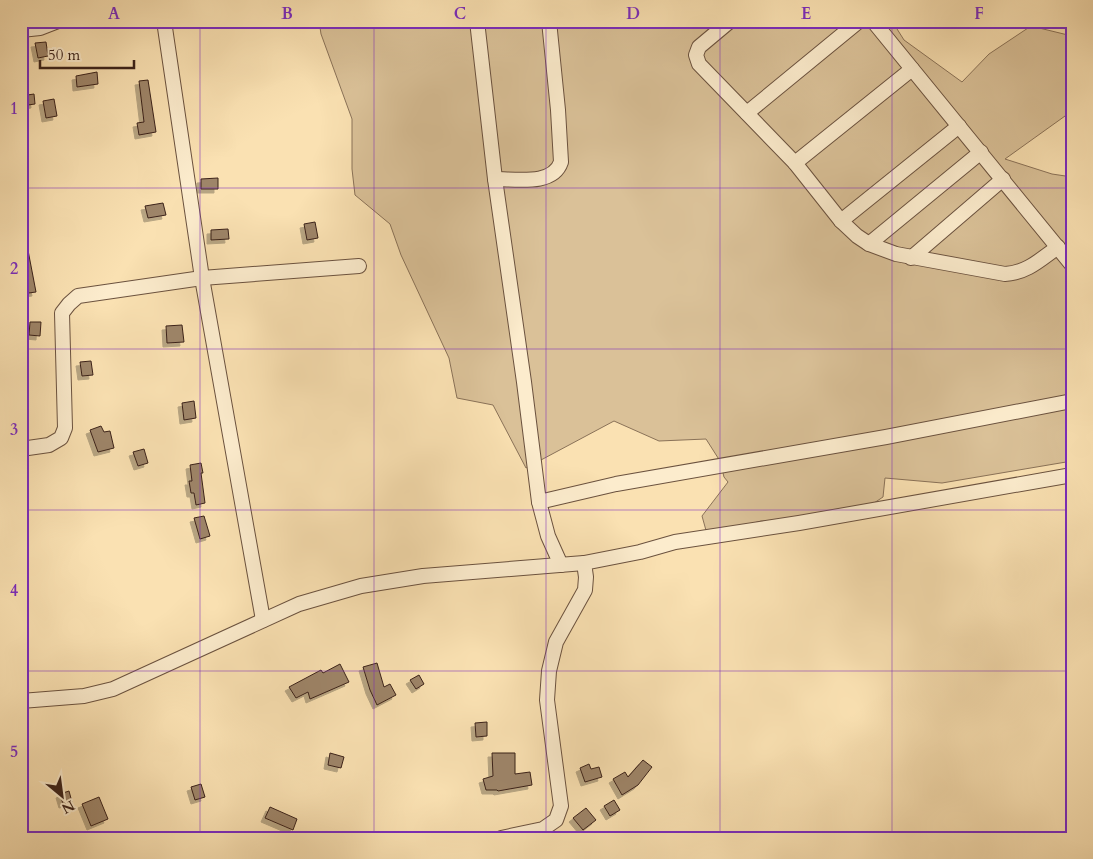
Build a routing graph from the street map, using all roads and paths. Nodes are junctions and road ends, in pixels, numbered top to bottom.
1 (58, 21) edge
2 (164, 21) edge
3 (477, 21) edge
4 (549, 21) edge
5 (730, 21) edge
6 (859, 21) edge
7 (873, 21) edge
8 (21, 30) edge
9 (912, 69) junction
10 (747, 113) junction
11 (959, 126) junction
12 (981, 152) junction
13 (796, 164) junction
14 (495, 179) junction
15 (1003, 179) junction
16 (841, 221) junction
17 (869, 244) junction
18 (1058, 247) junction
19 (911, 258) junction
20 (1072, 264) edge
21 (359, 266) dead end
22 (202, 278) junction
23 (1072, 401) edge
24 (21, 449) edge
25 (1072, 475) edge
26 (538, 502) junction
27 (584, 563) junction
28 (561, 565) junction
29 (263, 620) junction
30 (21, 700) edge
31 (501, 838) edge

1 - 8 street
2 - 22 street
3 - 14 street
4 - 14 street
5 - 10 street
6 - 10 street
7 - 9 street
9 - 11 street
9 - 13 street
10 - 13 street
11 - 12 street
11 - 16 street
12 - 15 street
12 - 17 street
13 - 16 street
14 - 26 street
15 - 18 street
15 - 19 street
16 - 17 street
17 - 19 street
18 - 19 street
18 - 20 street
21 - 22 street
22 - 24 street
22 - 29 street
23 - 26 street
25 - 27 street
26 - 28 street
27 - 28 street
27 - 31 street
28 - 29 street
29 - 30 street

